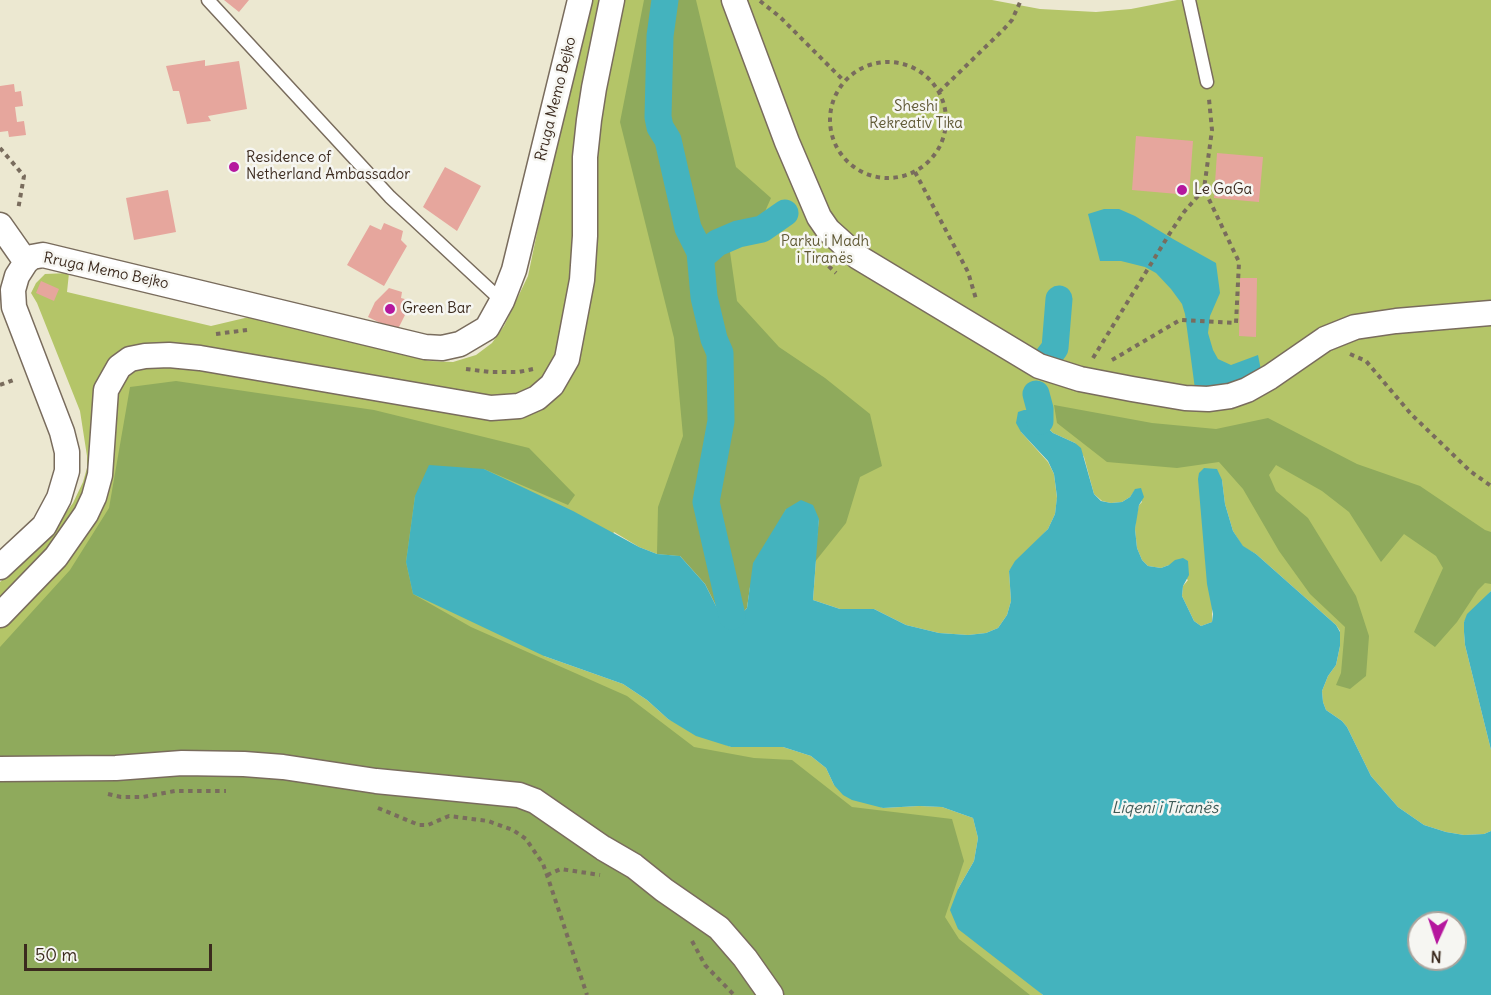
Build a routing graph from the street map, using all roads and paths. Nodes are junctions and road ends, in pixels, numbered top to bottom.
1 (208, 0) edge
2 (580, 0) edge
3 (612, 0) edge
4 (1021, 0) edge
5 (1189, 0) edge
6 (734, 1) edge
7 (844, 81) junction
8 (1207, 82) joint
9 (939, 92) junction
10 (0, 148) edge
11 (915, 172) junction
12 (1204, 189) junction
13 (7, 231) edge
14 (816, 254) dead end
15 (26, 262) junction
16 (844, 279) dead end
17 (502, 301) junction
18 (1491, 313) edge
19 (980, 332) junction
20 (1343, 356) dead end
21 (1080, 379) junction
22 (1491, 486) edge
23 (0, 567) edge
24 (0, 615) edge
25 (0, 769) edge
26 (237, 791) dead end
27 (98, 792) dead end
28 (377, 807) dead end
29 (587, 995) edge
30 (771, 995) edge

1 - 17 lane
2 - 17 street, Rruga Memo Bejko
3 - 24 street
4 - 9 path
5 - 8 lane
6 - 7 path
6 - 19 street
7 - 9 path
7 - 11 path
8 - 12 path
9 - 11 path
10 - 13 path
11 - 19 path
12 - 21 path
12 - 21 path
13 - 15 street
14 - 16 path
15 - 17 street, Rruga Memo Bejko
15 - 23 street, Rruga Memo Bejko
18 - 21 street
19 - 21 street
20 - 22 path
25 - 30 street
26 - 27 path
28 - 29 path

